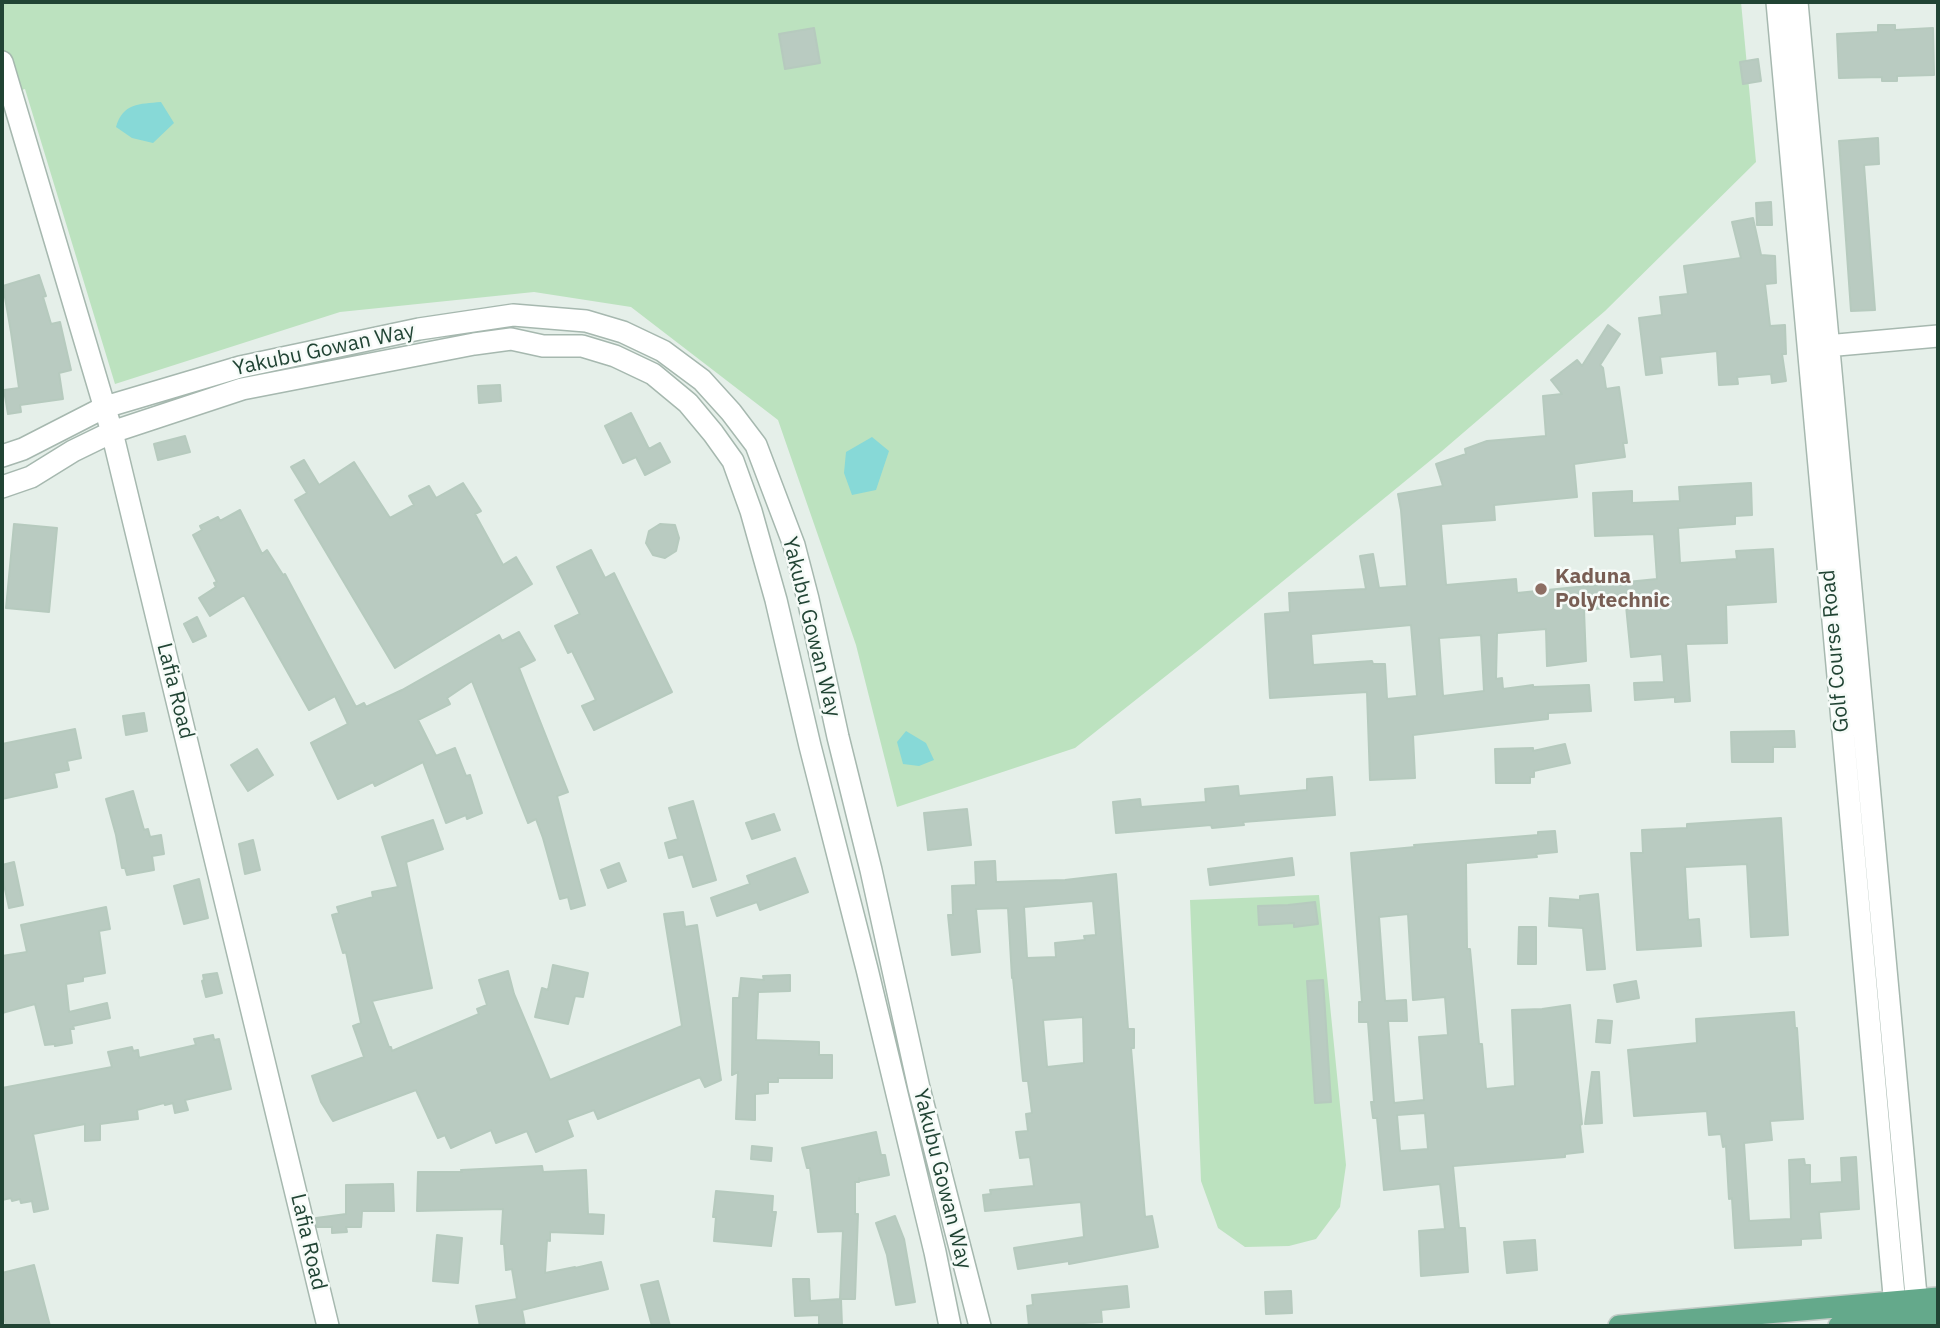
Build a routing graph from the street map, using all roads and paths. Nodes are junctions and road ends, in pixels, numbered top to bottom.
1 (1777, 2) edge
2 (1797, 2) edge
3 (2, 62) edge
4 (1938, 336) edge
5 (1819, 346) junction
6 (105, 407) junction
7 (112, 432) junction
8 (2, 456) edge
9 (2, 487) edge
10 (838, 737) junction
11 (810, 746) junction
12 (1938, 1297) edge
13 (1911, 1316) edge
14 (328, 1326) edge
15 (950, 1326) edge
16 (980, 1326) edge
17 (1619, 1326) edge
18 (1839, 1326) edge

1 - 5 street, Golf Course Road
2 - 5 street, Golf Course Road
3 - 6 street, Lafia Road
4 - 5 street
5 - 13 street, Golf Course Road
6 - 7 street, Lafia Road
6 - 8 street, Yakubu Gowan Way
6 - 10 street, Yakubu Gowan Way
7 - 9 street, Yakubu Gowan Way
7 - 11 street, Yakubu Gowan Way
7 - 14 street, Lafia Road
10 - 11 street
10 - 16 street, Yakubu Gowan Way
11 - 15 street, Yakubu Gowan Way
12 - 13 main road
13 - 17 main road
13 - 18 main road

